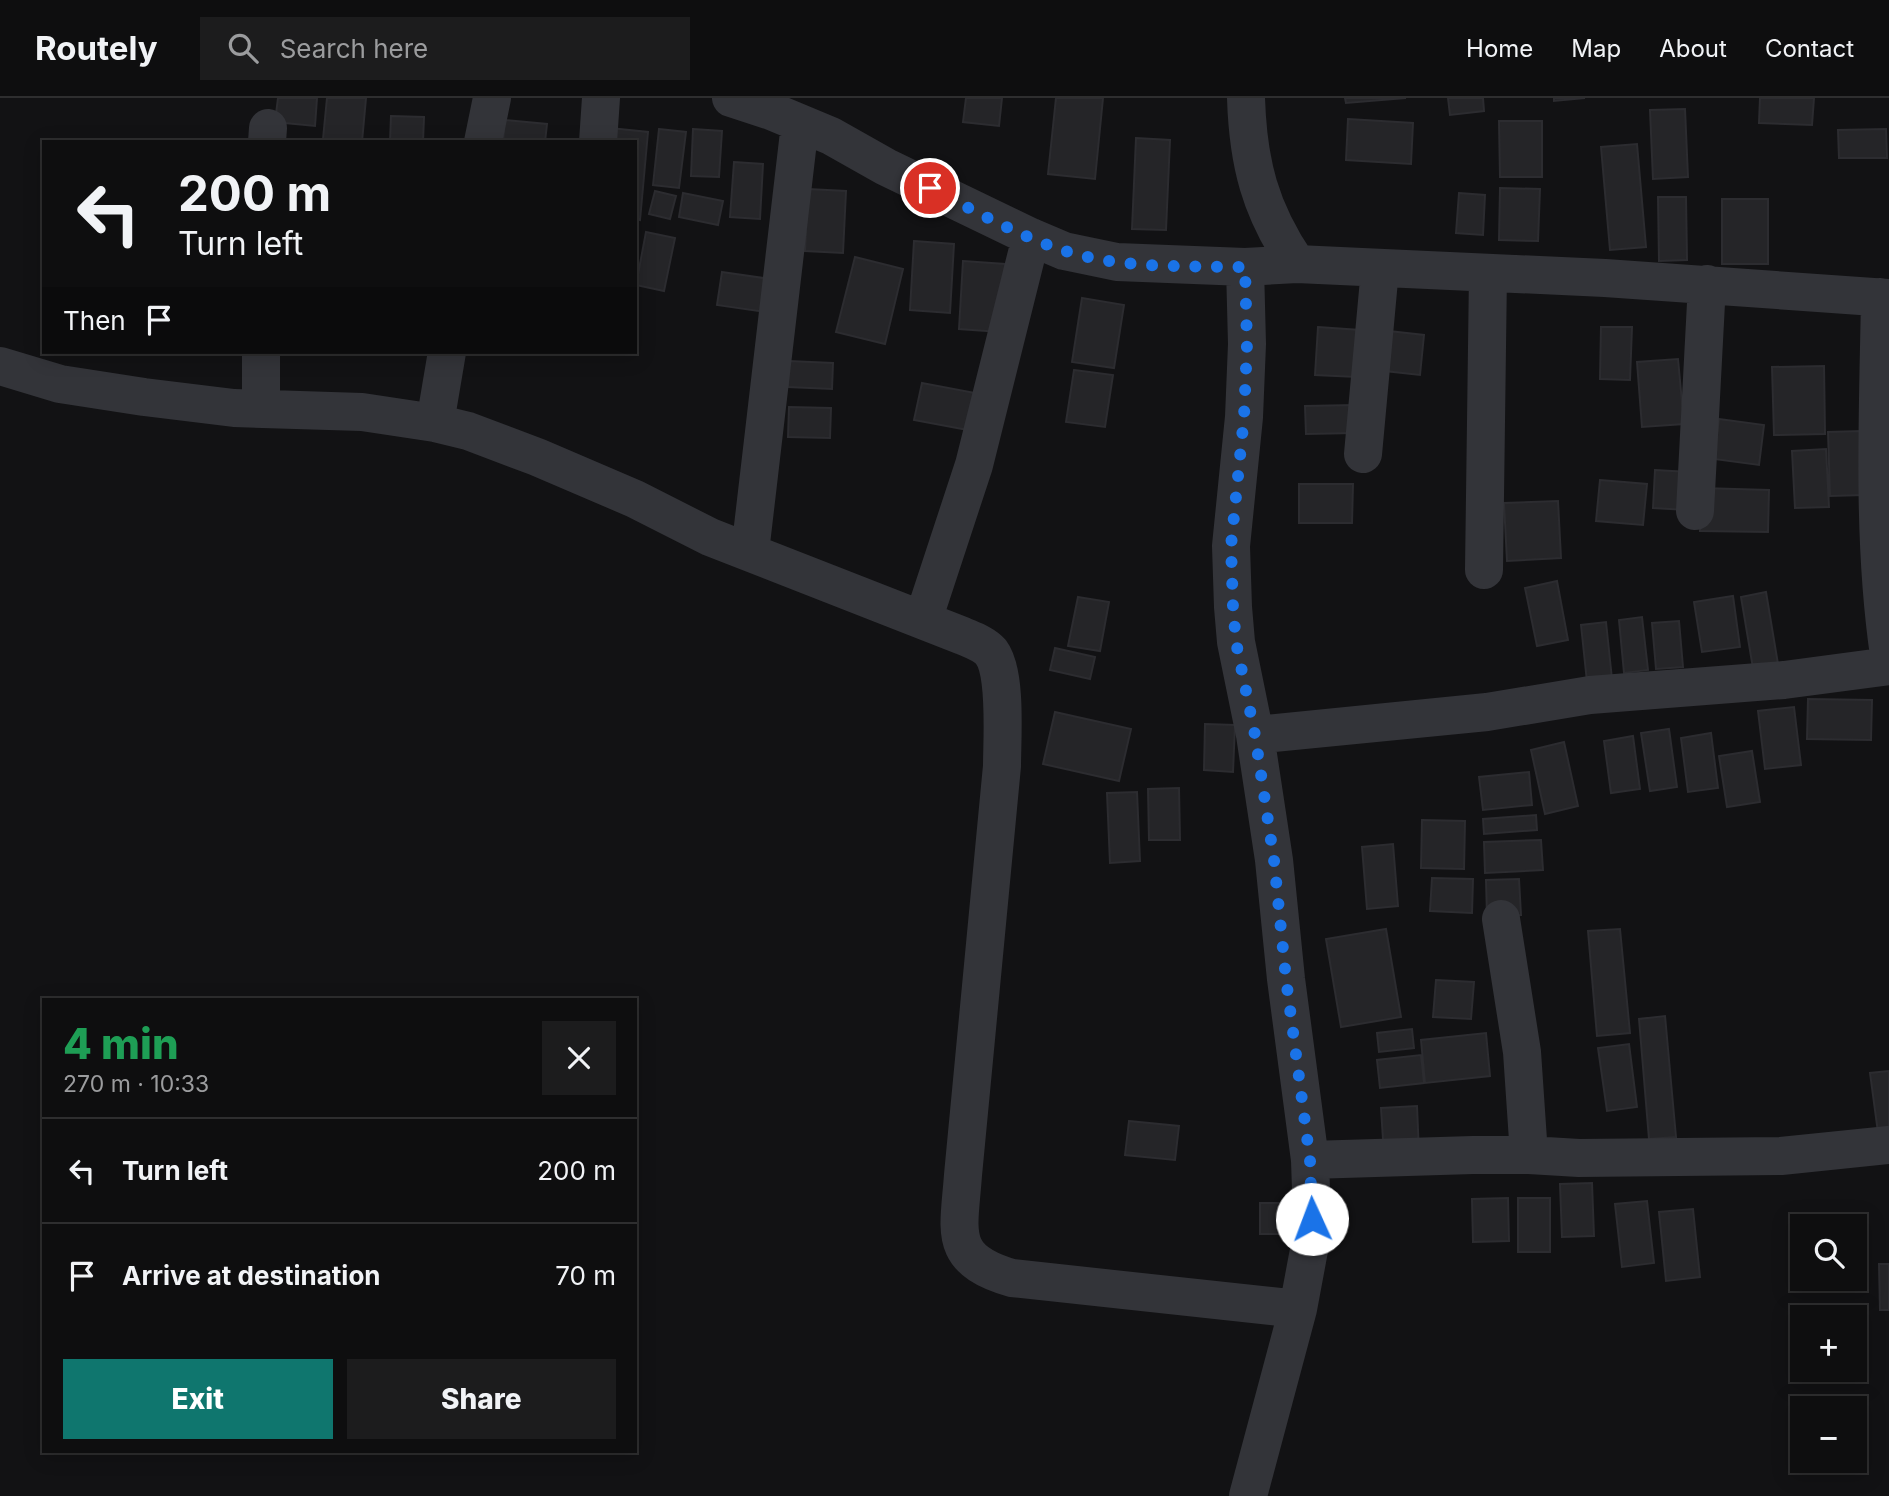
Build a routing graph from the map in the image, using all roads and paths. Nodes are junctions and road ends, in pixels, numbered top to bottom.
1 (492, 98) edge
2 (601, 98) edge
3 (732, 98) edge
4 (1247, 98) edge
5 (800, 124) junction
6 (483, 140) edge
7 (598, 140) edge
8 (1031, 237) junction
9 (1268, 266) junction
10 (1380, 269) junction
11 (1488, 273) junction
12 (1707, 284) junction
13 (1885, 298) edge
14 (261, 354) edge
15 (447, 354) edge
16 (0, 366) edge
17 (261, 408) junction
18 (435, 423) junction
19 (1363, 454) dead end
20 (1695, 512) dead end
21 (750, 552) junction
22 (1484, 570) dead end
23 (923, 620) junction
24 (1889, 655) edge
25 (1889, 666) edge
26 (1274, 734) junction
27 (1501, 919) dead end
28 (1889, 1144) edge
29 (1530, 1155) junction
30 (1310, 1160) junction
31 (1298, 1309) junction
32 (1248, 1496) edge

1 - 6 street
2 - 7 street
3 - 5 street
4 - 9 street
5 - 8 street
5 - 21 street
8 - 9 street
8 - 23 street
9 - 10 street
9 - 26 street
10 - 11 street
10 - 19 street
11 - 12 street
11 - 22 street
12 - 13 street
12 - 20 street
13 - 24 street
14 - 17 street
15 - 18 street
16 - 17 street
17 - 18 street
18 - 21 street
21 - 23 street
23 - 31 street
25 - 26 street
26 - 30 street
27 - 29 street
28 - 29 street
29 - 30 street
30 - 31 street
31 - 32 street

